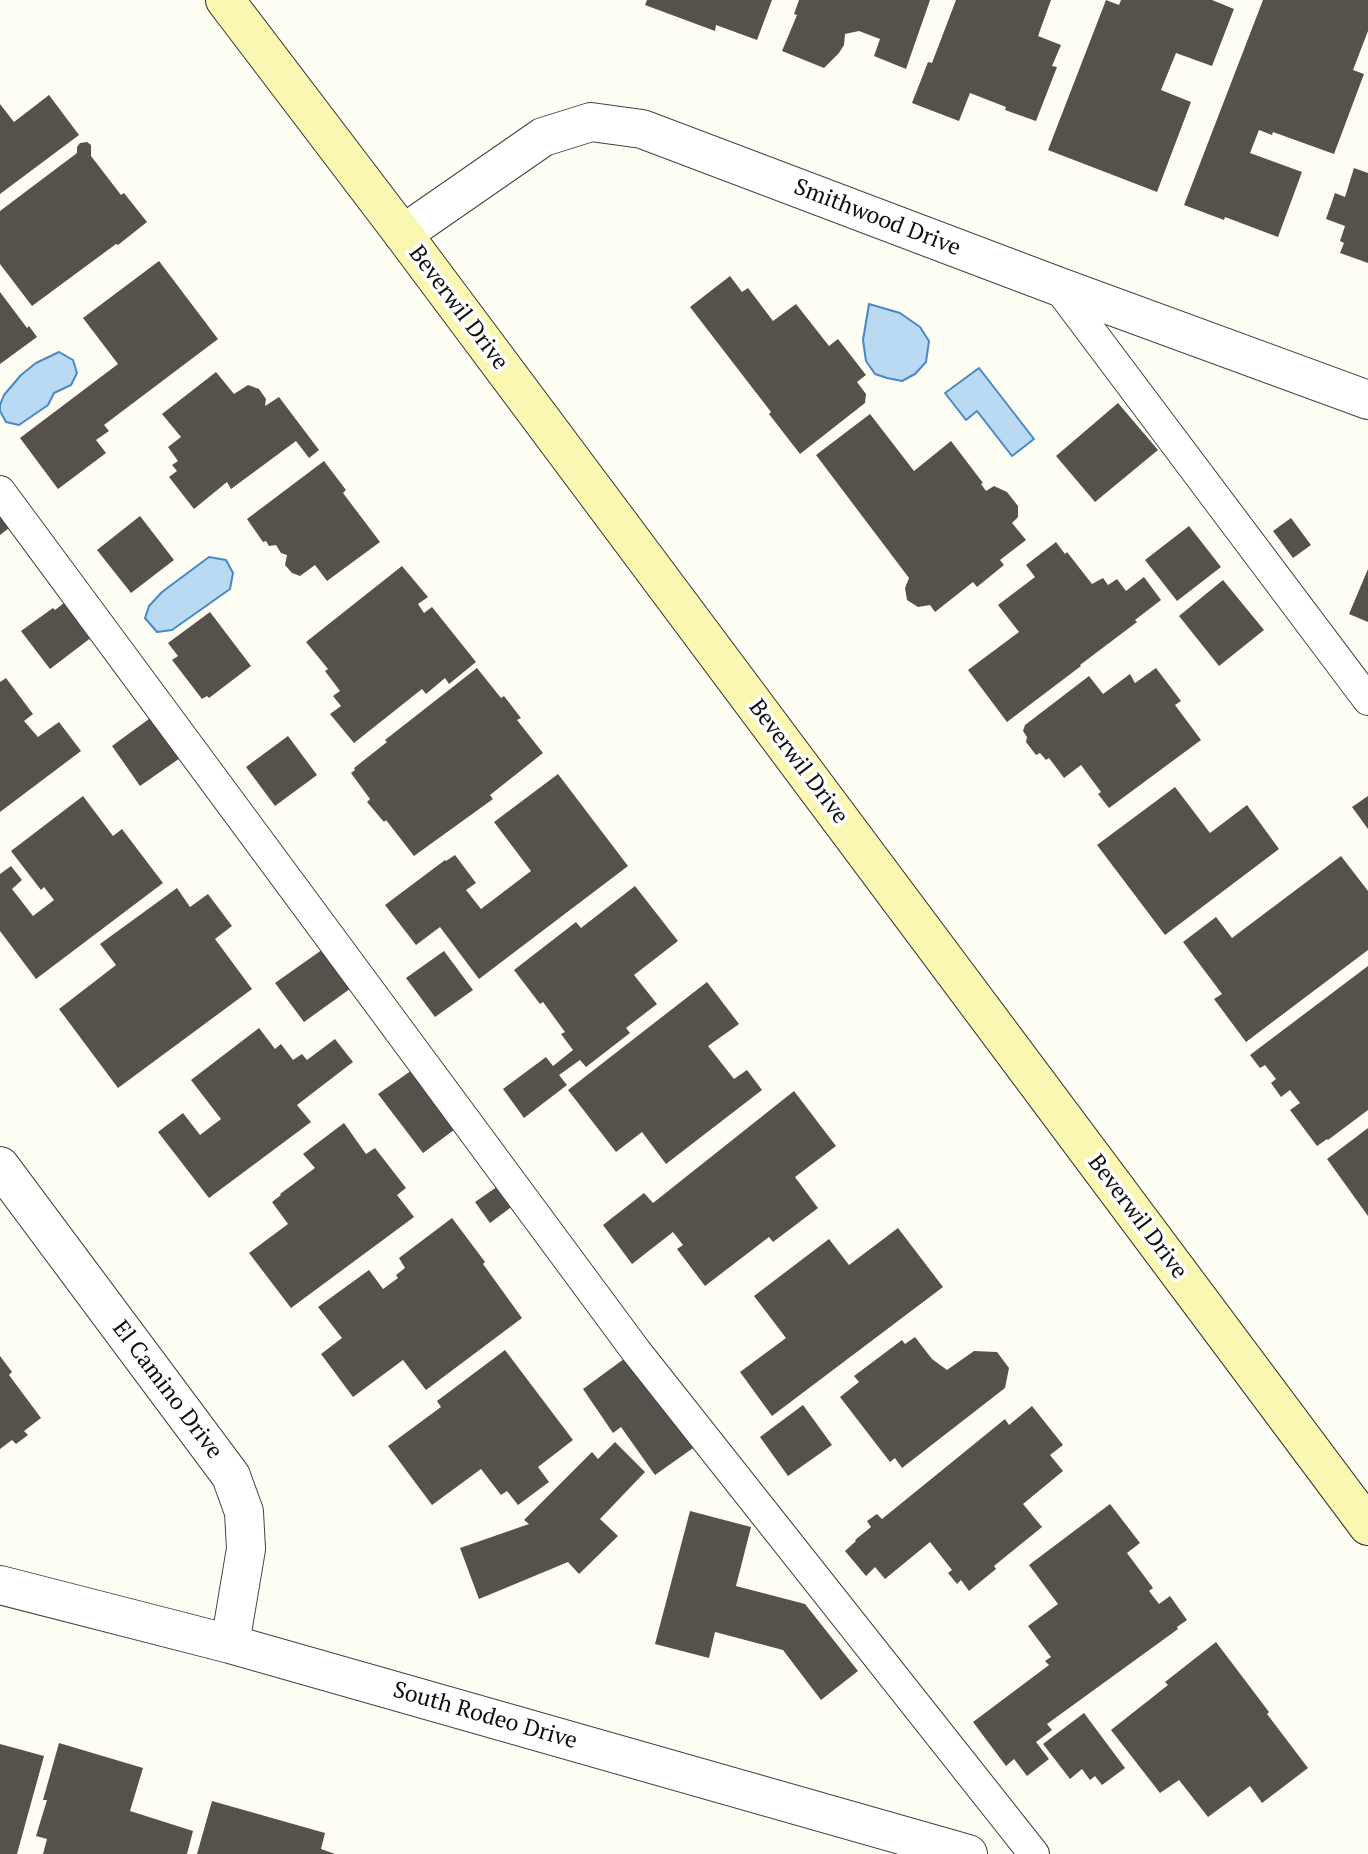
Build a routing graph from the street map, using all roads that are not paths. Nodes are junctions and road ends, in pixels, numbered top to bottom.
1 (225, 0) edge
2 (403, 234) junction
3 (1057, 286) junction
4 (1368, 400) edge
5 (0, 491) edge
6 (1368, 700) edge
7 (0, 1166) edge
8 (1368, 1526) edge
9 (0, 1585) edge
10 (230, 1644) junction
11 (968, 1854) edge
12 (1034, 1854) edge

1 - 2 street, Beverwil Drive
2 - 3 street, Smithwood Drive
2 - 8 street, Beverwil Drive
3 - 4 street, Smithwood Drive
3 - 6 lane
5 - 12 lane
7 - 10 street, El Camino Drive
9 - 10 street, South Rodeo Drive
10 - 11 street, South Rodeo Drive

